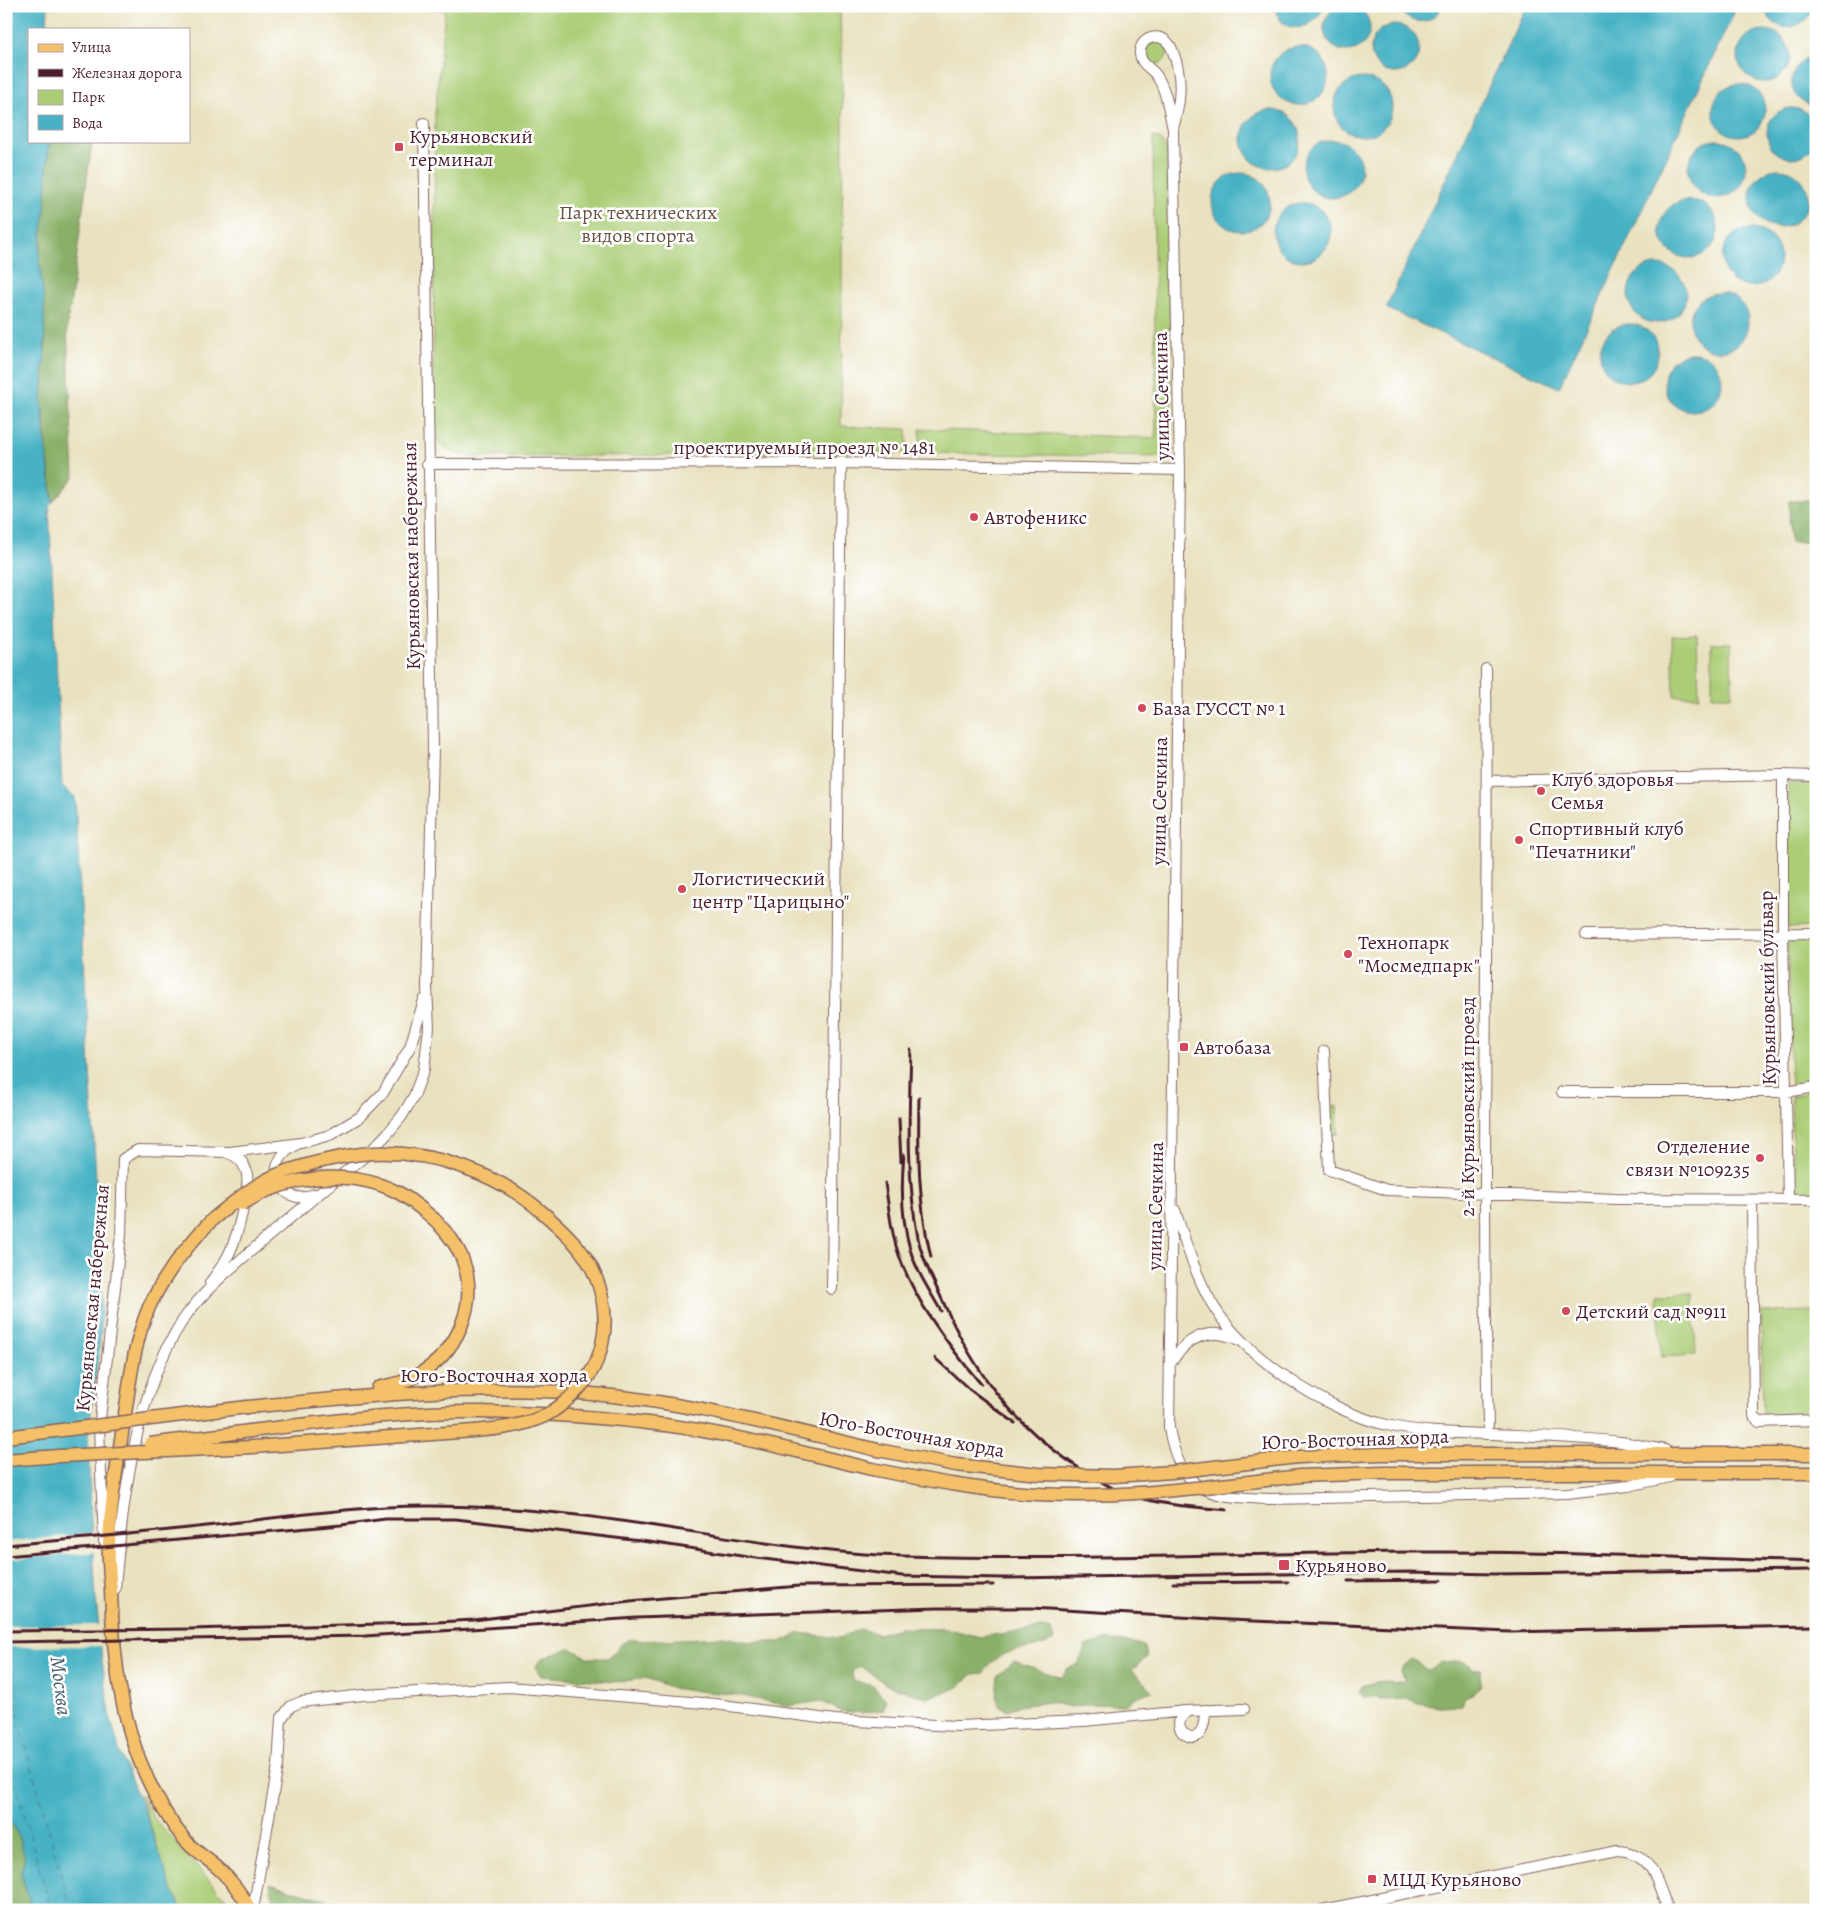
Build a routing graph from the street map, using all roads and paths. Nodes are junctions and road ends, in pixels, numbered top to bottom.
1 (424, 123) dead end
2 (1173, 129) junction
3 (841, 463) junction
4 (427, 464) junction
5 (1180, 470) junction
6 (1486, 669) dead end
7 (1783, 775) junction
8 (1816, 776) edge
9 (1487, 781) junction
10 (1816, 933) edge
11 (1783, 934) junction
12 (1586, 935) dead end
13 (427, 987) junction
14 (1324, 1051) dead end
15 (1816, 1087) edge
16 (1562, 1092) dead end
17 (1786, 1092) junction
18 (301, 1143) junction
19 (220, 1152) junction
20 (328, 1186) junction
21 (1483, 1194) junction
22 (1172, 1200) junction
23 (1752, 1200) junction
24 (1788, 1200) junction
25 (1816, 1200) edge
26 (213, 1219) junction
27 (832, 1289) dead end
28 (202, 1296) junction
29 (1242, 1342) junction
30 (1170, 1364) junction
31 (320, 1400) junction
32 (1816, 1420) edge
33 (1488, 1424) dead end
34 (6, 1437) edge
35 (1684, 1454) junction
36 (1816, 1454) edge
37 (59, 1456) junction
38 (6, 1460) edge
39 (1686, 1473) junction
40 (1816, 1473) edge
41 (112, 1625) junction
42 (1244, 1709) dead end
43 (1191, 1710) junction
44 (1205, 1710) junction
45 (1154, 1714) junction
46 (1180, 1728) junction
47 (252, 1910) edge
48 (1322, 1910) edge
49 (1668, 1910) edge

1 - 4 street, Курьяновская набережная
2 - 2 street, улица Сечкина
2 - 5 street, улица Сечкина
3 - 4 street, проектируемый проезд № 1481
3 - 5 street, проектируемый проезд № 1481
3 - 27 street
4 - 13 street, Курьяновская набережная
5 - 22 street, улица Сечкина
6 - 9 street, 2-й Курьяновский проезд
7 - 8 street
7 - 9 street
7 - 11 street, Курьяновский бульвар
9 - 21 street, 2-й Курьяновский проезд
10 - 11 street
11 - 12 street
11 - 17 street, Курьяновский бульвар
13 - 18 street, Курьяновская набережная
13 - 20 street, Курьяновская набережная
14 - 21 street
15 - 17 street
16 - 17 street
17 - 24 street, Курьяновский бульвар
18 - 19 street, Курьяновская набережная
18 - 20 street
19 - 28 street
19 - 41 street, Курьяновская набережная
20 - 28 street, Курьяновская набережная
21 - 23 street
21 - 33 street, 2-й Курьяновский проезд
22 - 29 street
22 - 30 street, улица Сечкина
23 - 24 street
23 - 32 street
24 - 25 street
26 - 31 main road, bridge
26 - 37 main road, bridge
26 - 41 main road
28 - 41 street, Курьяновская набережная
29 - 30 street
29 - 35 street
30 - 39 street, улица Сечкина
31 - 34 main road, Юго-Восточная хорда, bridge
31 - 35 main road, Юго-Восточная хорда, bridge
35 - 36 main road, Юго-Восточная хорда
37 - 38 main road, Юго-Восточная хорда
37 - 39 main road, Юго-Восточная хорда, bridge
39 - 40 main road, Юго-Восточная хорда
41 - 47 main road, Курьяновская набережная
42 - 44 street
43 - 44 street
43 - 45 street
43 - 46 street
44 - 46 street
45 - 46 street
45 - 47 street
48 - 49 street

